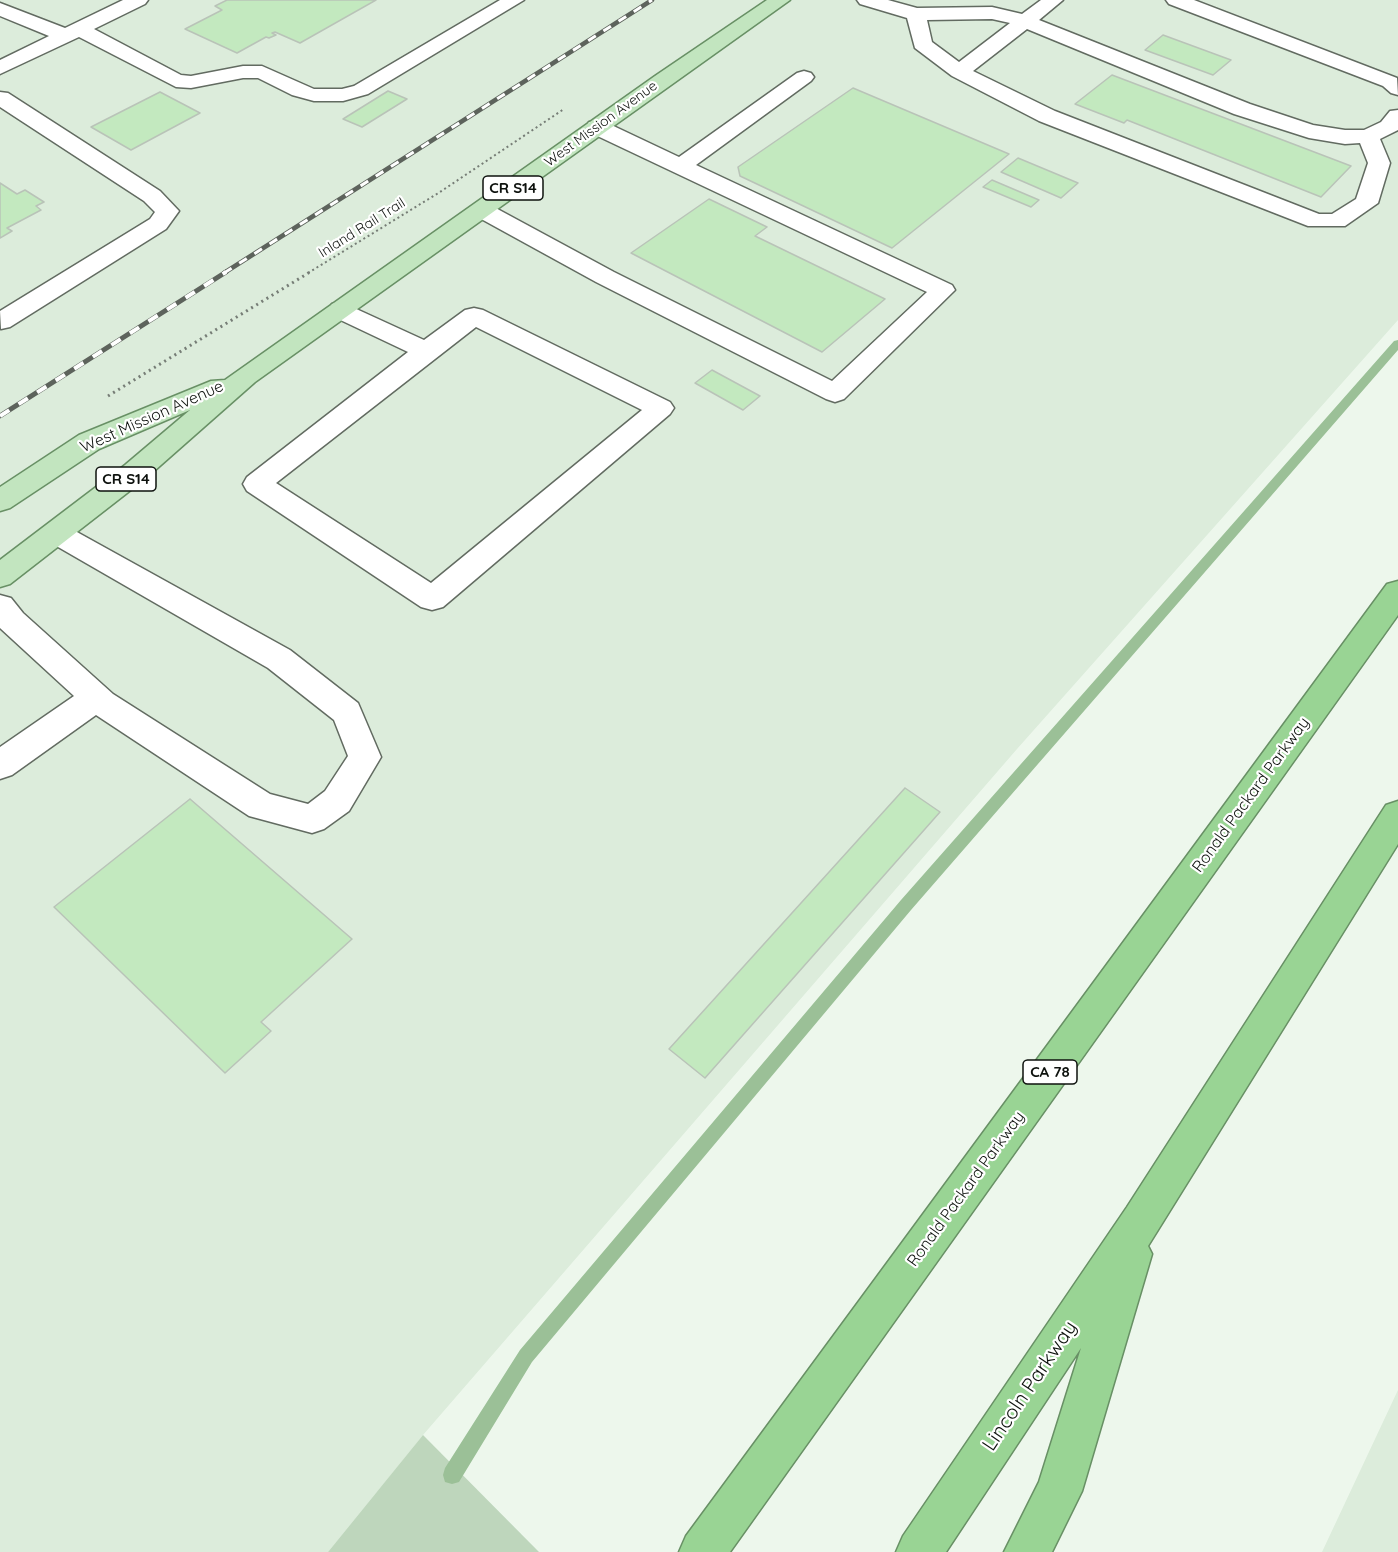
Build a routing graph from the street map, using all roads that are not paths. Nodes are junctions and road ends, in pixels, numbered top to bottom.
1 (138, 0) edge
2 (514, 0) edge
3 (780, 0) edge
4 (867, 0) edge
5 (1053, 0) edge
6 (1176, 0) edge
7 (0, 9) edge
8 (916, 14) junction
9 (1024, 21) junction
10 (73, 32) junction
11 (0, 69) edge
12 (959, 72) junction
13 (804, 77) dead end
14 (1398, 89) edge
15 (0, 98) edge
16 (1398, 116) edge
17 (597, 127) junction
18 (1368, 136) junction
19 (681, 166) junction
20 (482, 210) junction
21 (341, 310) junction
22 (1, 321) edge
23 (426, 351) junction
24 (246, 376) junction
25 (0, 501) edge
26 (56, 533) junction
27 (0, 576) edge
28 (1398, 592) edge
29 (0, 606) edge
30 (96, 698) junction
31 (0, 765) edge
32 (1398, 816) edge
33 (1141, 1221) junction
34 (702, 1552) edge
35 (919, 1552) edge
36 (1027, 1552) edge

1 - 10 lane
2 - 10 lane
3 - 17 main road, West Mission Avenue / CR S14
4 - 8 lane
5 - 9 lane
6 - 14 lane
7 - 10 lane
8 - 9 lane
8 - 12 lane
9 - 12 lane
9 - 18 lane
10 - 11 lane
12 - 18 lane
13 - 19 lane
15 - 22 lane
16 - 18 lane
17 - 19 lane
17 - 20 main road, West Mission Avenue / CR S14
19 - 20 lane
20 - 21 main road, West Mission Avenue / CR S14
21 - 23 lane
21 - 24 main road, West Mission Avenue / CR S14
23 - 23 lane
24 - 25 main road, West Mission Avenue / CR S14
24 - 26 main road, West Mission Avenue / CR S14
26 - 27 main road, West Mission Avenue / CR S14
26 - 30 lane
28 - 34 highway, Ronald Packard Parkway / CA 78
29 - 30 lane
30 - 31 lane
32 - 33 highway
33 - 35 highway, Lincoln Parkway
33 - 36 highway

